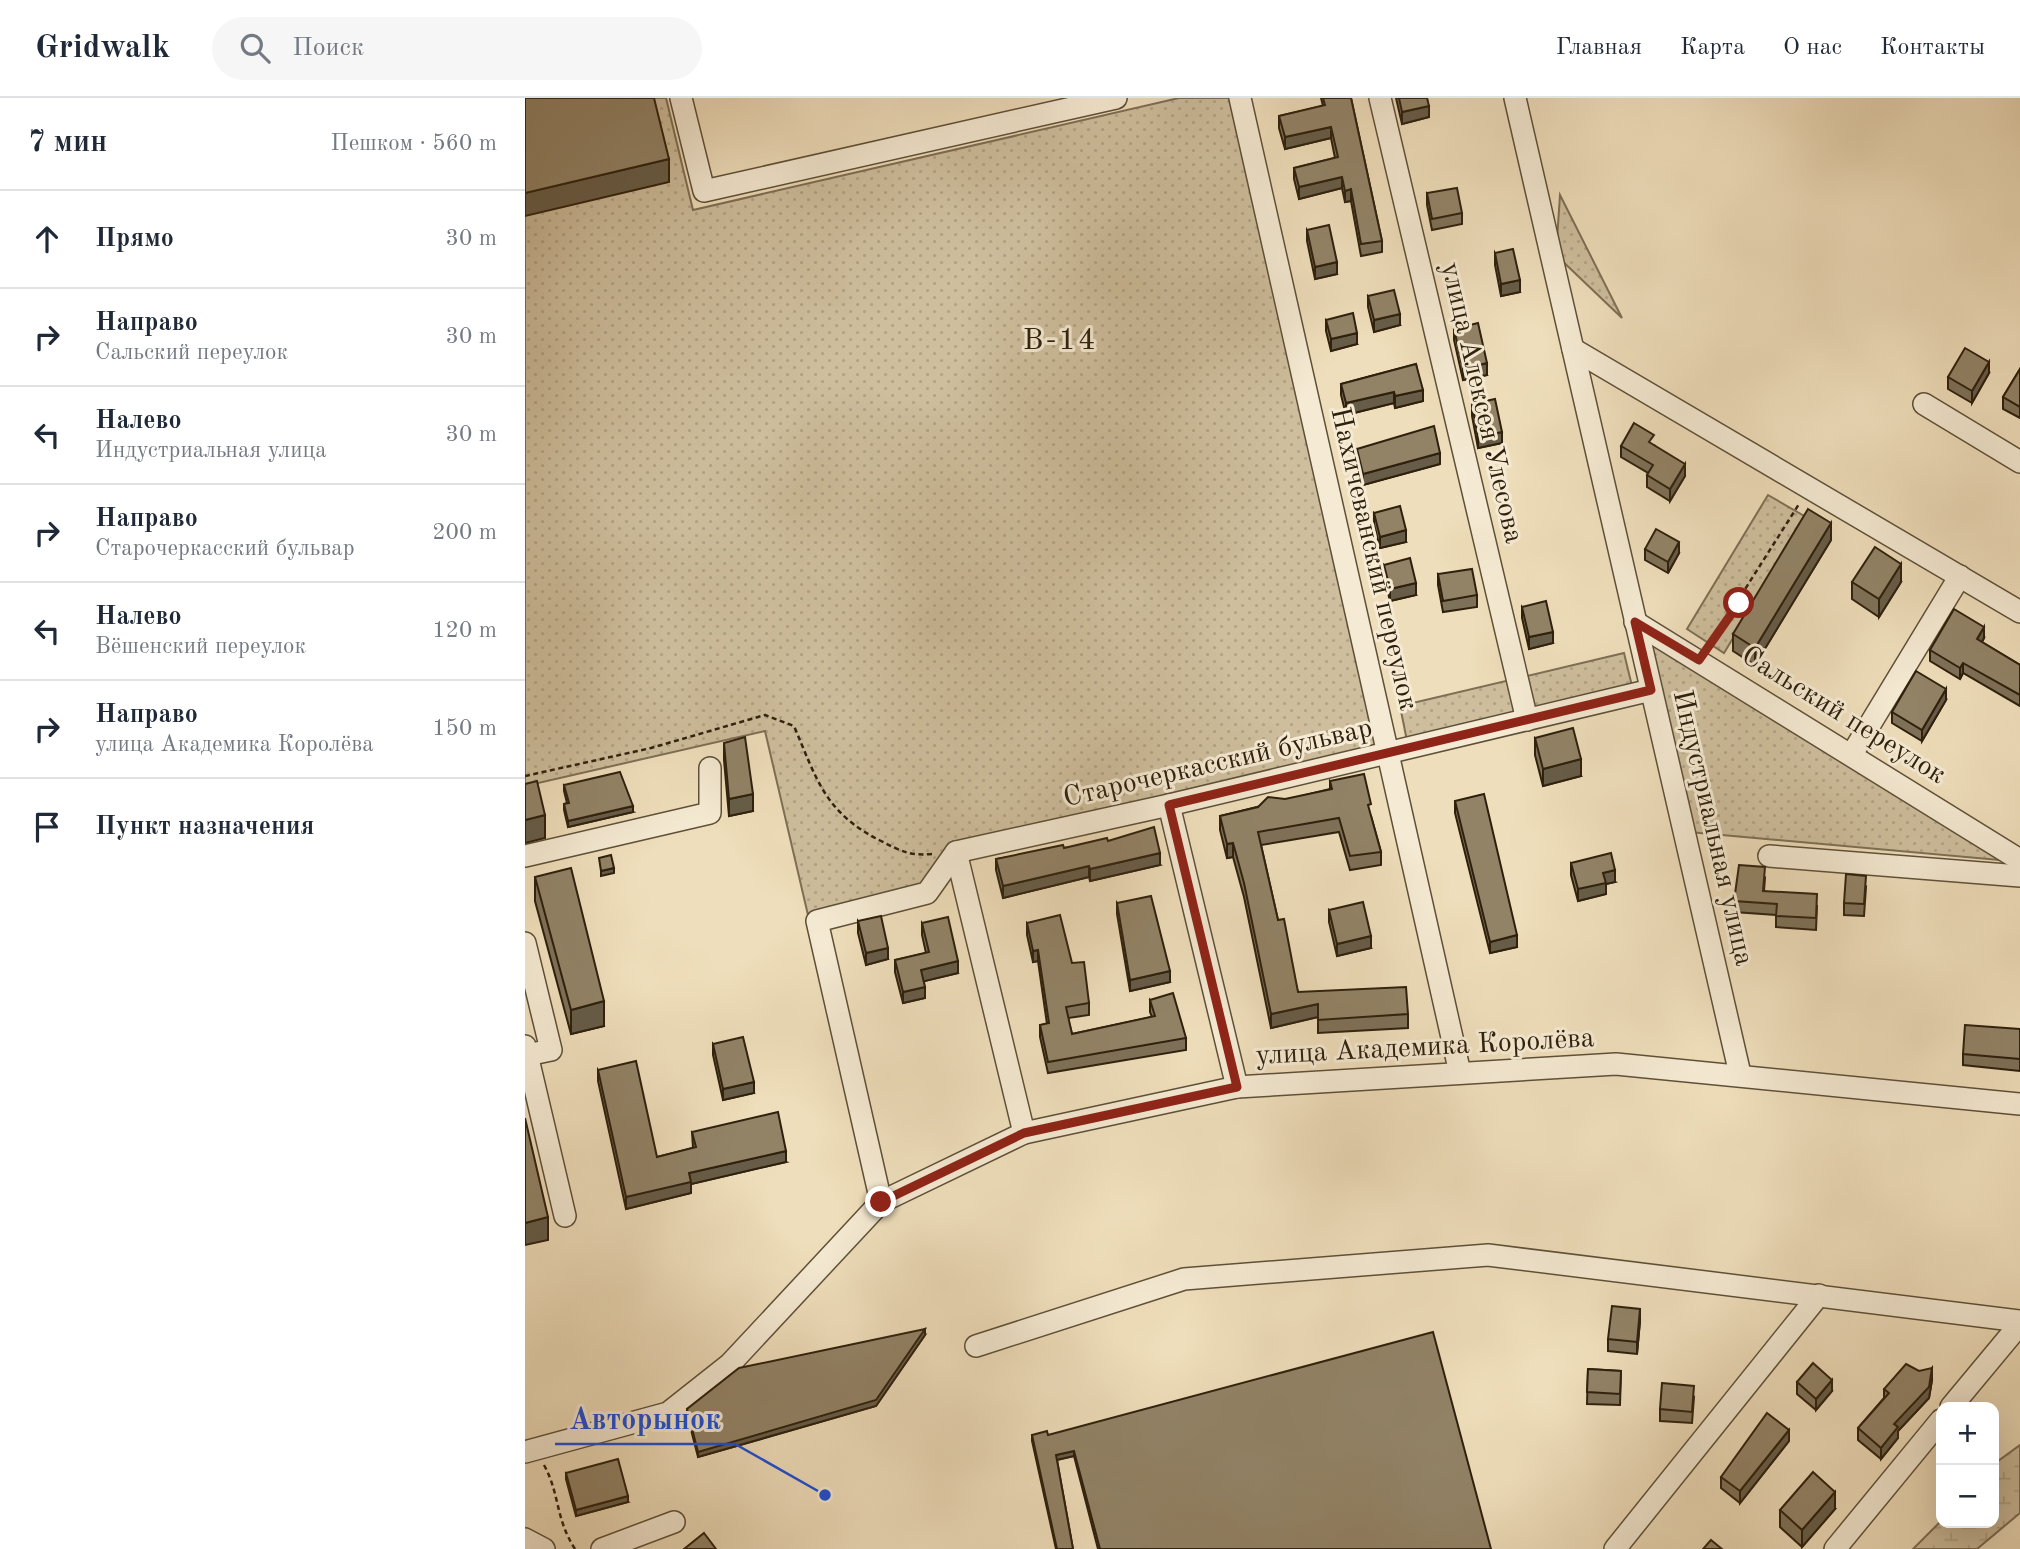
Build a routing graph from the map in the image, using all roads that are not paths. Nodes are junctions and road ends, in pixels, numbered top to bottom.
1 (681, 98) edge
2 (1116, 98) edge
3 (1240, 98) edge
4 (1380, 98) edge
5 (1515, 98) edge
6 (1573, 349) junction
7 (1924, 404) dead end
8 (2020, 462) edge
9 (1959, 576) junction
10 (2020, 612) edge
11 (1635, 622) junction
12 (1651, 690) junction
13 (1527, 720) junction
14 (1388, 753) junction
15 (1852, 754) junction
16 (710, 768) dead end
17 (1169, 805) junction
18 (956, 852) junction
19 (525, 856) edge
20 (1769, 856) dead end
21 (2020, 860) edge
22 (2020, 876) edge
23 (525, 943) edge
24 (526, 1051) edge
25 (1460, 1073) junction
26 (1740, 1074) junction
27 (529, 1085) edge
28 (1237, 1087) junction
29 (2020, 1104) edge
30 (1024, 1133) junction
31 (881, 1202) junction
32 (565, 1216) dead end
33 (1819, 1295) junction
34 (2020, 1322) edge
35 (976, 1346) dead end
36 (1955, 1402) edge
37 (1936, 1426) edge
38 (530, 1451) edge
39 (674, 1522) dead end
40 (525, 1539) edge
41 (544, 1549) edge
42 (602, 1549) edge
43 (1615, 1549) edge
44 (1835, 1549) edge

1 - 2 street
3 - 14 street, Нахичеванский переулок
4 - 13 street, улица Алексея Улесова
5 - 6 street, Индустриальная улица
6 - 9 street
6 - 11 street, Индустриальная улица
7 - 8 street
9 - 10 street
9 - 15 street
11 - 12 street, Индустриальная улица
11 - 15 street, Сальский переулок
12 - 13 street, Старочеркасский бульвар
12 - 26 street, Индустриальная улица
13 - 14 street, Старочеркасский бульвар
14 - 17 street, Старочеркасский бульвар
14 - 25 street, Нахичеванский переулок
15 - 21 street, Сальский переулок
16 - 19 street
17 - 18 street, Старочеркасский бульвар
17 - 28 street
18 - 30 street
18 - 31 street
20 - 22 street
23 - 24 street
24 - 27 street
25 - 26 street, улица Академика Королёва
25 - 28 street, улица Академика Королёва
26 - 29 street, улица Академика Королёва
27 - 32 street
28 - 30 street, улица Академика Королёва
30 - 31 street, улица Академика Королёва
31 - 38 street, улица Академика Королёва
33 - 34 street
33 - 35 street
33 - 43 street
34 - 36 street
37 - 44 street
39 - 42 street
40 - 41 street

